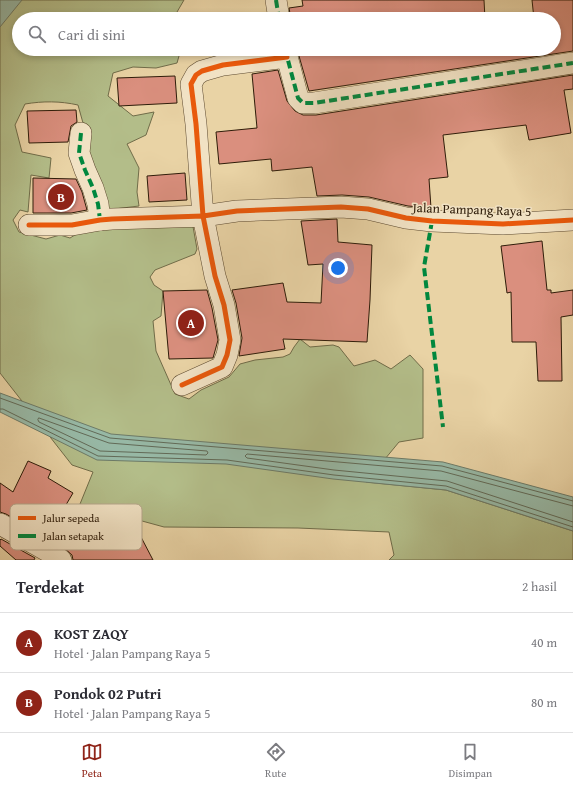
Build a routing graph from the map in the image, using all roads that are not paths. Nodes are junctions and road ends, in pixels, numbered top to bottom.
1 (276, 0) edge
2 (278, 12) edge
3 (270, 56) edge
4 (287, 56) edge
5 (573, 64) edge
6 (81, 133) dead end
7 (203, 216) junction
8 (100, 220) junction
9 (573, 220) edge
10 (29, 225) dead end
11 (182, 385) dead end
12 (0, 524) edge
13 (10, 530) edge
14 (46, 550) edge
15 (61, 560) edge

1 - 2 street
3 - 7 street
4 - 5 street
6 - 8 street
7 - 8 street, Jalan Pampang Raya 5
7 - 9 street, Jalan Pampang Raya 5
7 - 11 street
8 - 10 street, Jalan Pampang Raya 5
12 - 13 street
14 - 15 street

